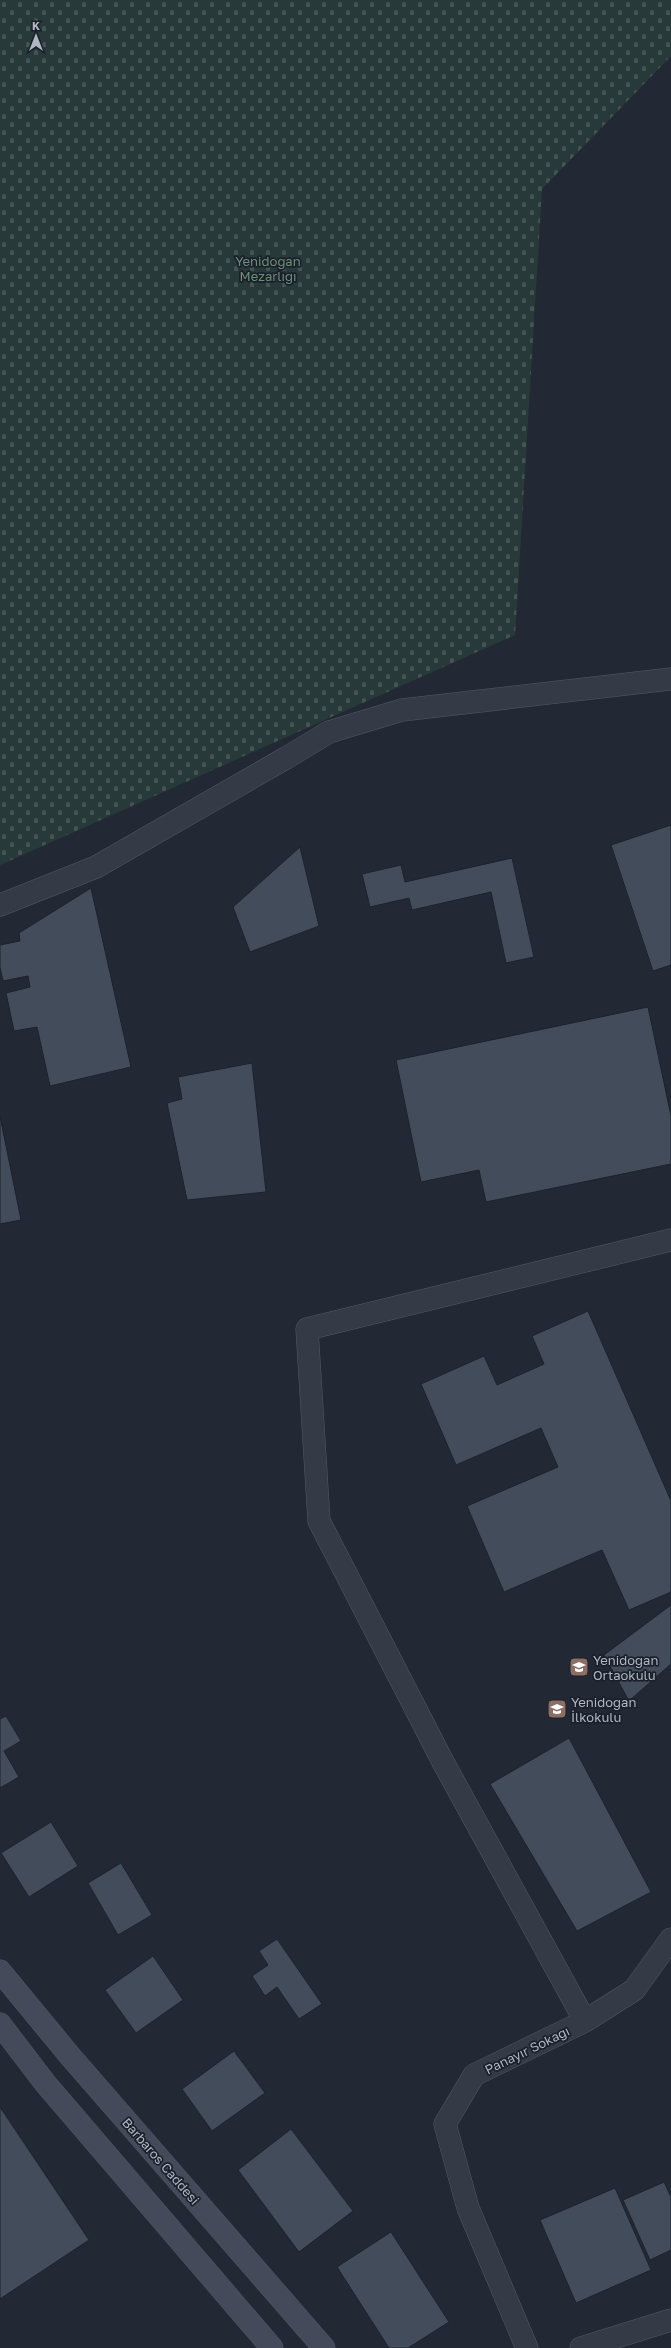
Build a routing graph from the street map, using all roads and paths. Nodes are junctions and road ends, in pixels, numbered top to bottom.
1 (671, 679) edge
2 (0, 905) edge
3 (671, 1240) edge
4 (671, 1939) edge
5 (0, 1971) edge
6 (585, 2022) junction
7 (0, 2024) edge
8 (671, 2320) edge
9 (321, 2347) edge
10 (272, 2348) edge
11 (527, 2348) edge
12 (581, 2348) edge

1 - 2 street
3 - 6 street
4 - 6 street, Panayır Sokağı
5 - 9 main road, Barbaros Caddesi
6 - 11 street, Panayır Sokağı
7 - 10 main road
8 - 12 street

